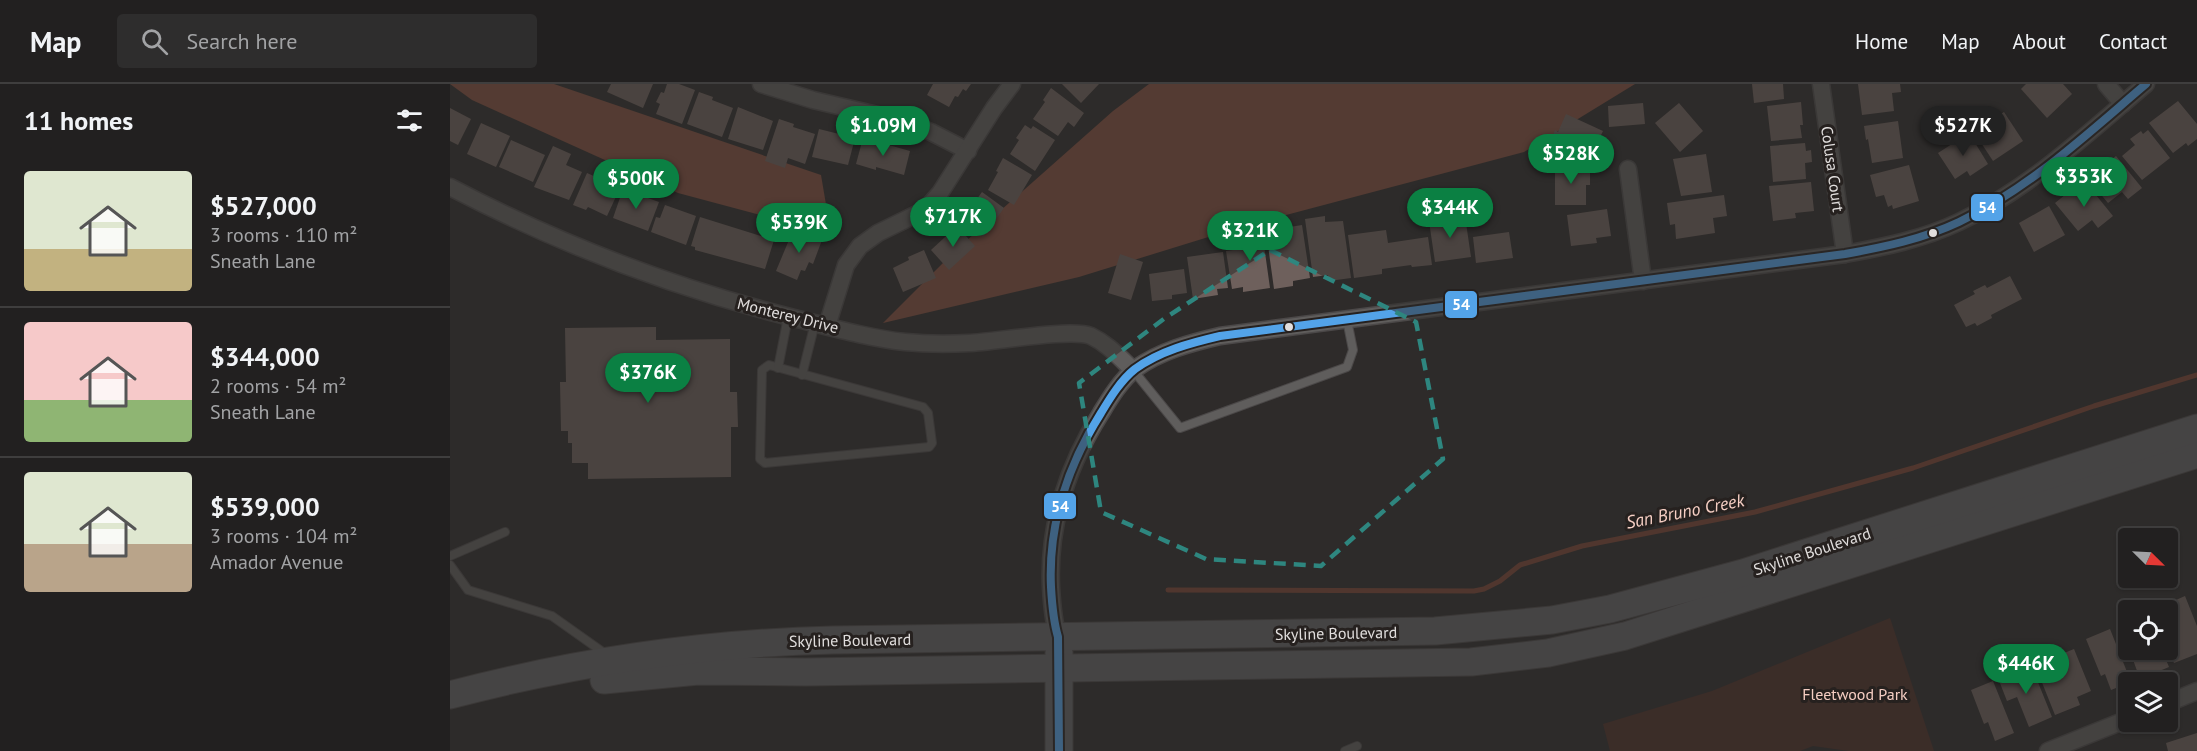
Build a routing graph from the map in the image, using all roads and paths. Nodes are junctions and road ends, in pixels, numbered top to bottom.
1 (761, 84) edge
2 (1012, 84) edge
3 (1821, 84) edge
4 (2106, 84) edge
5 (2146, 84) edge
6 (2123, 104) junction
7 (968, 151) junction
8 (1628, 169) dead end
9 (450, 188) edge
10 (1845, 254) junction
11 (1643, 281) junction
12 (788, 317) junction
13 (1347, 320) junction
14 (821, 325) junction
15 (778, 368) junction
16 (1133, 370) junction
17 (802, 375) junction
18 (2197, 428) edge
19 (2197, 454) edge
20 (505, 532) dead end
21 (450, 556) edge
22 (450, 565) edge
23 (1058, 636) junction
24 (615, 661) junction
25 (1059, 669) junction
26 (2197, 691) edge
27 (450, 696) edge
28 (2178, 699) edge
29 (450, 706) edge
30 (2118, 723) edge
31 (1357, 746) dead end
32 (1059, 751) edge
33 (1345, 751) edge
34 (2048, 751) edge

1 - 7 street
2 - 7 street
3 - 10 street, Colusa Court
4 - 6 street
5 - 6 street
6 - 10 street
7 - 14 street
8 - 11 street
9 - 12 street, Monterey Drive
10 - 11 street
11 - 13 street
12 - 14 street, Monterey Drive
12 - 15 lane
13 - 16 street
13 - 16 lane
14 - 16 street, Monterey Drive
14 - 17 lane
15 - 17 lane
15 - 17 lane
16 - 23 street
18 - 23 main road, Skyline Boulevard
19 - 25 main road, Skyline Boulevard
20 - 21 lane
22 - 24 lane
23 - 24 main road, Skyline Boulevard
23 - 25 main road
24 - 27 main road, Skyline Boulevard
25 - 29 main road, Skyline Boulevard
25 - 32 main road
26 - 28 street
30 - 34 street
31 - 33 lane

